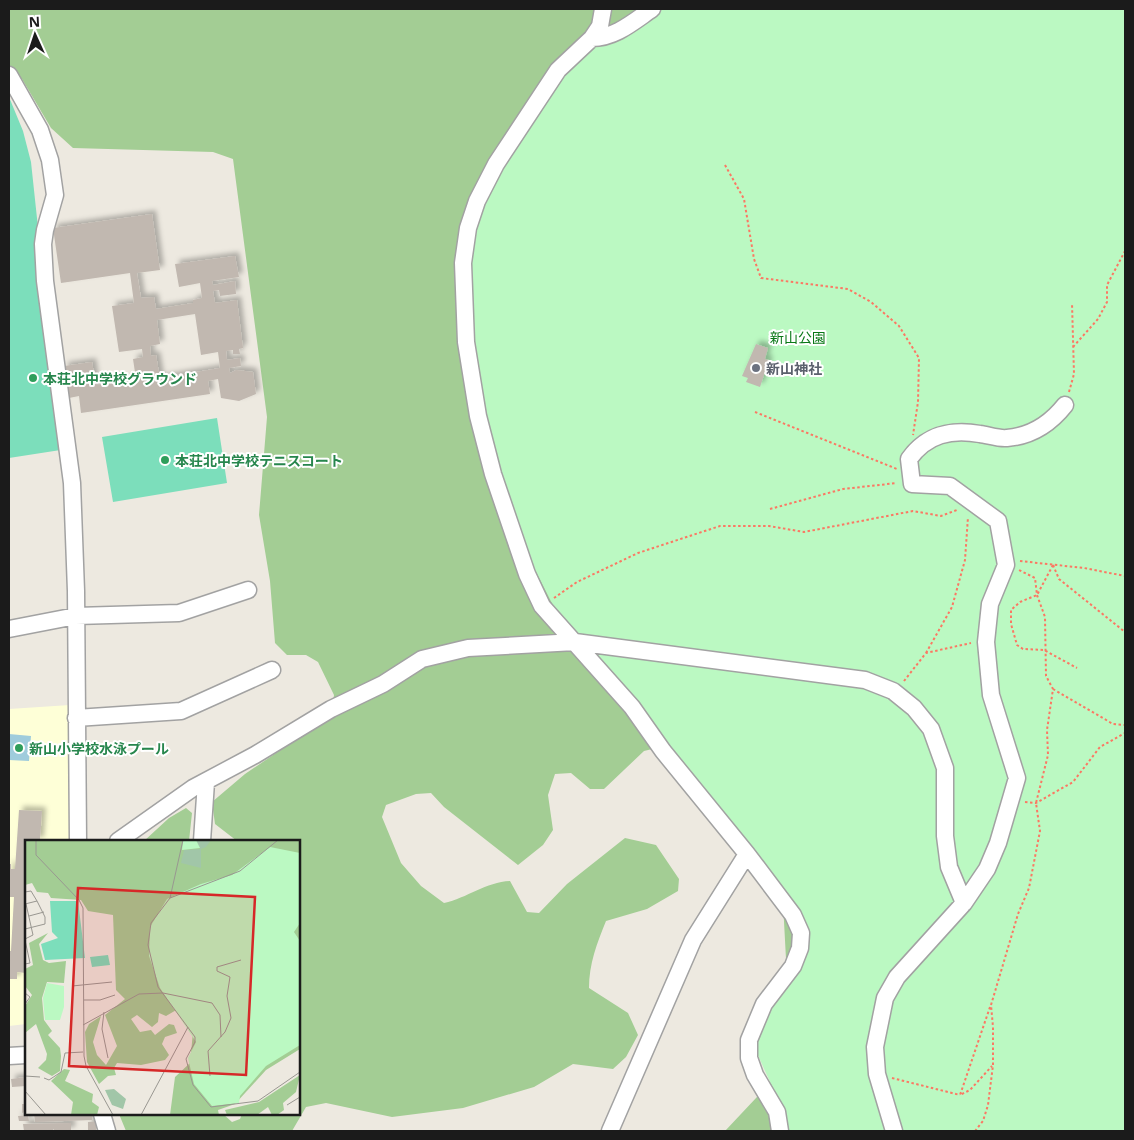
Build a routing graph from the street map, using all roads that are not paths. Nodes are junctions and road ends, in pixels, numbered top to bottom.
1 (604, 9) edge
2 (652, 9) edge
3 (592, 38) junction
4 (9, 75) edge
5 (1065, 405) road end
6 (248, 590) dead end
7 (76, 616) junction
8 (9, 629) edge
9 (575, 642) junction
10 (272, 670) dead end
11 (76, 718) junction
12 (206, 782) junction
13 (78, 840) edge
14 (119, 840) edge
15 (202, 840) edge
16 (747, 854) junction
17 (964, 904) junction
18 (25, 1055) edge
19 (9, 1056) edge
20 (102, 1115) edge
21 (107, 1131) edge
22 (610, 1131) edge
23 (780, 1131) edge
24 (894, 1131) edge

1 - 3 street
2 - 3 street
3 - 9 street
4 - 7 street
5 - 17 street
6 - 7 street
7 - 8 street
7 - 11 street
9 - 12 street
9 - 16 street
9 - 17 street
10 - 11 street
11 - 13 street
12 - 14 street
12 - 15 street
16 - 22 street
16 - 23 street
17 - 24 street
18 - 19 street
20 - 21 street

